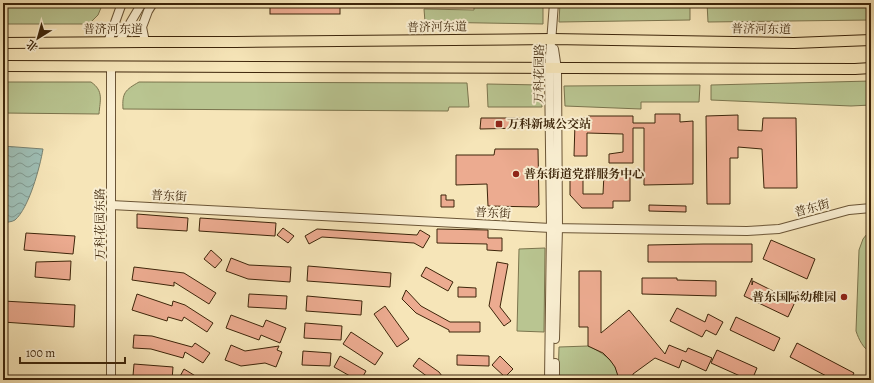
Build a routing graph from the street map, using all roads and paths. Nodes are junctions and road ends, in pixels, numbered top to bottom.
1 (122, 3) edge
2 (142, 3) edge
3 (153, 3) edge
4 (554, 3) edge
5 (552, 39) junction
6 (871, 40) edge
7 (114, 42) junction
8 (145, 42) junction
9 (3, 43) edge
10 (3, 66) edge
11 (111, 67) junction
12 (871, 68) edge
13 (553, 69) junction
14 (111, 205) junction
15 (871, 208) edge
16 (554, 228) junction
17 (111, 380) edge
18 (549, 380) edge
19 (555, 380) edge

1 - 7 street
2 - 7 street
3 - 8 street
4 - 5 street, 万科花园路
5 - 6 main road, 普济河东道
5 - 8 main road, 普济河东道
5 - 13 street, 万科花园路
7 - 8 main road, 普济河东道
7 - 9 main road, 普济河东道
10 - 11 main road
11 - 13 main road
11 - 14 street, 万科花园东路
12 - 13 main road
13 - 16 street, 万科花园路
14 - 16 street, 普东街
14 - 17 street, 万科花园东路
15 - 16 street, 普东街
16 - 18 street, 万科花园路
16 - 19 street, 万科花园路

